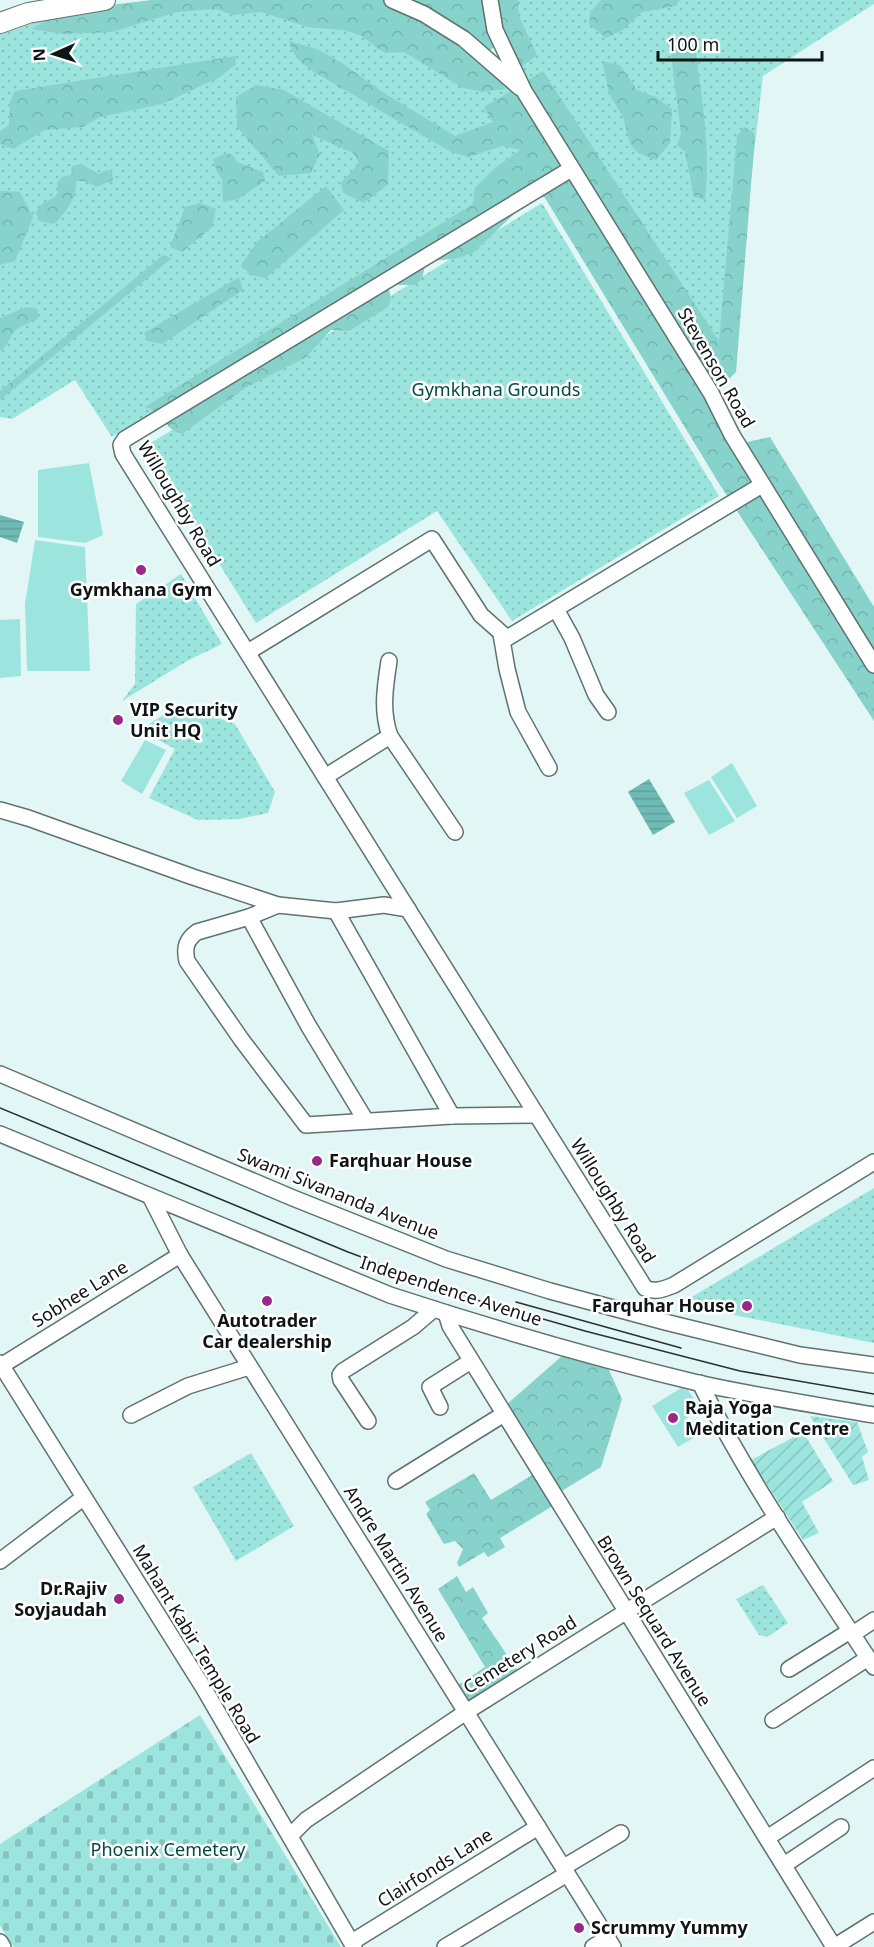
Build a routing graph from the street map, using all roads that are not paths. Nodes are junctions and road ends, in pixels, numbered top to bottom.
1 (105, 0) edge
2 (392, 0) edge
3 (490, 0) edge
4 (0, 23) edge
5 (524, 91) junction
6 (571, 169) junction
7 (762, 484) junction
8 (556, 609) junction
9 (501, 634) junction
10 (248, 652) junction
11 (389, 661) dead end
12 (874, 665) edge
13 (608, 712) dead end
14 (390, 736) junction
15 (549, 768) dead end
16 (325, 777) junction
17 (0, 810) edge
18 (455, 832) dead end
19 (390, 884) junction
20 (278, 905) junction
21 (360, 909) junction
22 (408, 909) junction
23 (336, 911) junction
24 (249, 917) junction
25 (0, 1074) edge
26 (536, 1115) junction
27 (452, 1116) junction
28 (366, 1121) junction
29 (0, 1134) edge
30 (874, 1162) edge
31 (150, 1198) junction
32 (180, 1255) junction
33 (440, 1311) junction
34 (471, 1361) junction
35 (1, 1364) edge
36 (874, 1365) edge
37 (249, 1367) junction
38 (700, 1383) junction
39 (440, 1407) dead end
40 (504, 1414) junction
41 (131, 1415) dead end
42 (874, 1415) edge
43 (368, 1421) dead end
44 (396, 1480) dead end
45 (83, 1498) junction
46 (777, 1517) junction
47 (0, 1561) edge
48 (626, 1613) junction
49 (874, 1620) edge
50 (852, 1633) junction
51 (871, 1663) edge
52 (789, 1669) dead end
53 (466, 1712) junction
54 (773, 1720) dead end
55 (874, 1768) edge
56 (538, 1827) junction
57 (841, 1827) dead end
58 (621, 1833) dead end
59 (290, 1836) junction
60 (767, 1838) junction
61 (784, 1865) junction
62 (566, 1871) junction
63 (874, 1922) edge
64 (0, 1942) edge
65 (610, 1942) edge
66 (353, 1945) edge
67 (3, 1947) edge
68 (445, 1947) edge
69 (592, 1947) edge
70 (834, 1947) edge

1 - 4 main road
2 - 5 street, Stevenson Road
3 - 5 street, Stevenson Road
5 - 6 street, Stevenson Road
6 - 7 street, Stevenson Road
6 - 10 street, Willoughby Road
7 - 8 street
7 - 12 street, Stevenson Road
8 - 9 street
8 - 13 street
9 - 10 street
9 - 15 street
10 - 16 street, Willoughby Road
11 - 14 street
14 - 16 street
14 - 18 street
16 - 19 street, Willoughby Road
17 - 20 street
19 - 21 street
19 - 22 street, Willoughby Road
20 - 23 street
20 - 24 street
21 - 22 street
21 - 23 street
22 - 26 street, Willoughby Road
23 - 27 street
24 - 28 street
24 - 28 street
25 - 36 street, Swami Sivananda Avenue
26 - 27 street
26 - 30 street, Willoughby Road
27 - 28 street
29 - 31 street, Independence Avenue
31 - 32 street, Andre Martin Avenue
31 - 33 street, Independence Avenue
32 - 35 street, Sobhee Lane
32 - 37 street, Andre Martin Avenue
33 - 34 street, Brown Sequard Avenue
33 - 38 street, Independence Avenue
33 - 43 street
34 - 39 street
34 - 40 street, Brown Sequard Avenue
35 - 45 street, Mahant Kabir Temple Road
37 - 41 street
37 - 53 street, Andre Martin Avenue
38 - 42 street, Independence Avenue
38 - 46 street
40 - 44 street
40 - 48 street, Brown Sequard Avenue
45 - 47 street
45 - 59 street, Mahant Kabir Temple Road
46 - 48 street, Cemetery Road
46 - 50 street
48 - 53 street, Cemetery Road
48 - 60 street, Brown Sequard Avenue
49 - 50 street
50 - 51 street
50 - 52 street
51 - 54 street
53 - 56 street, Andre Martin Avenue
53 - 59 street, Cemetery Road
55 - 60 street
56 - 62 street, Andre Martin Avenue
56 - 66 street, Clairfonds Lane
57 - 61 street
58 - 62 street
59 - 66 street, Mahant Kabir Temple Road
60 - 61 street, Brown Sequard Avenue
61 - 70 street, Brown Sequard Avenue
62 - 65 street, Andre Martin Avenue
62 - 68 street
63 - 70 street
64 - 67 street
65 - 69 street

